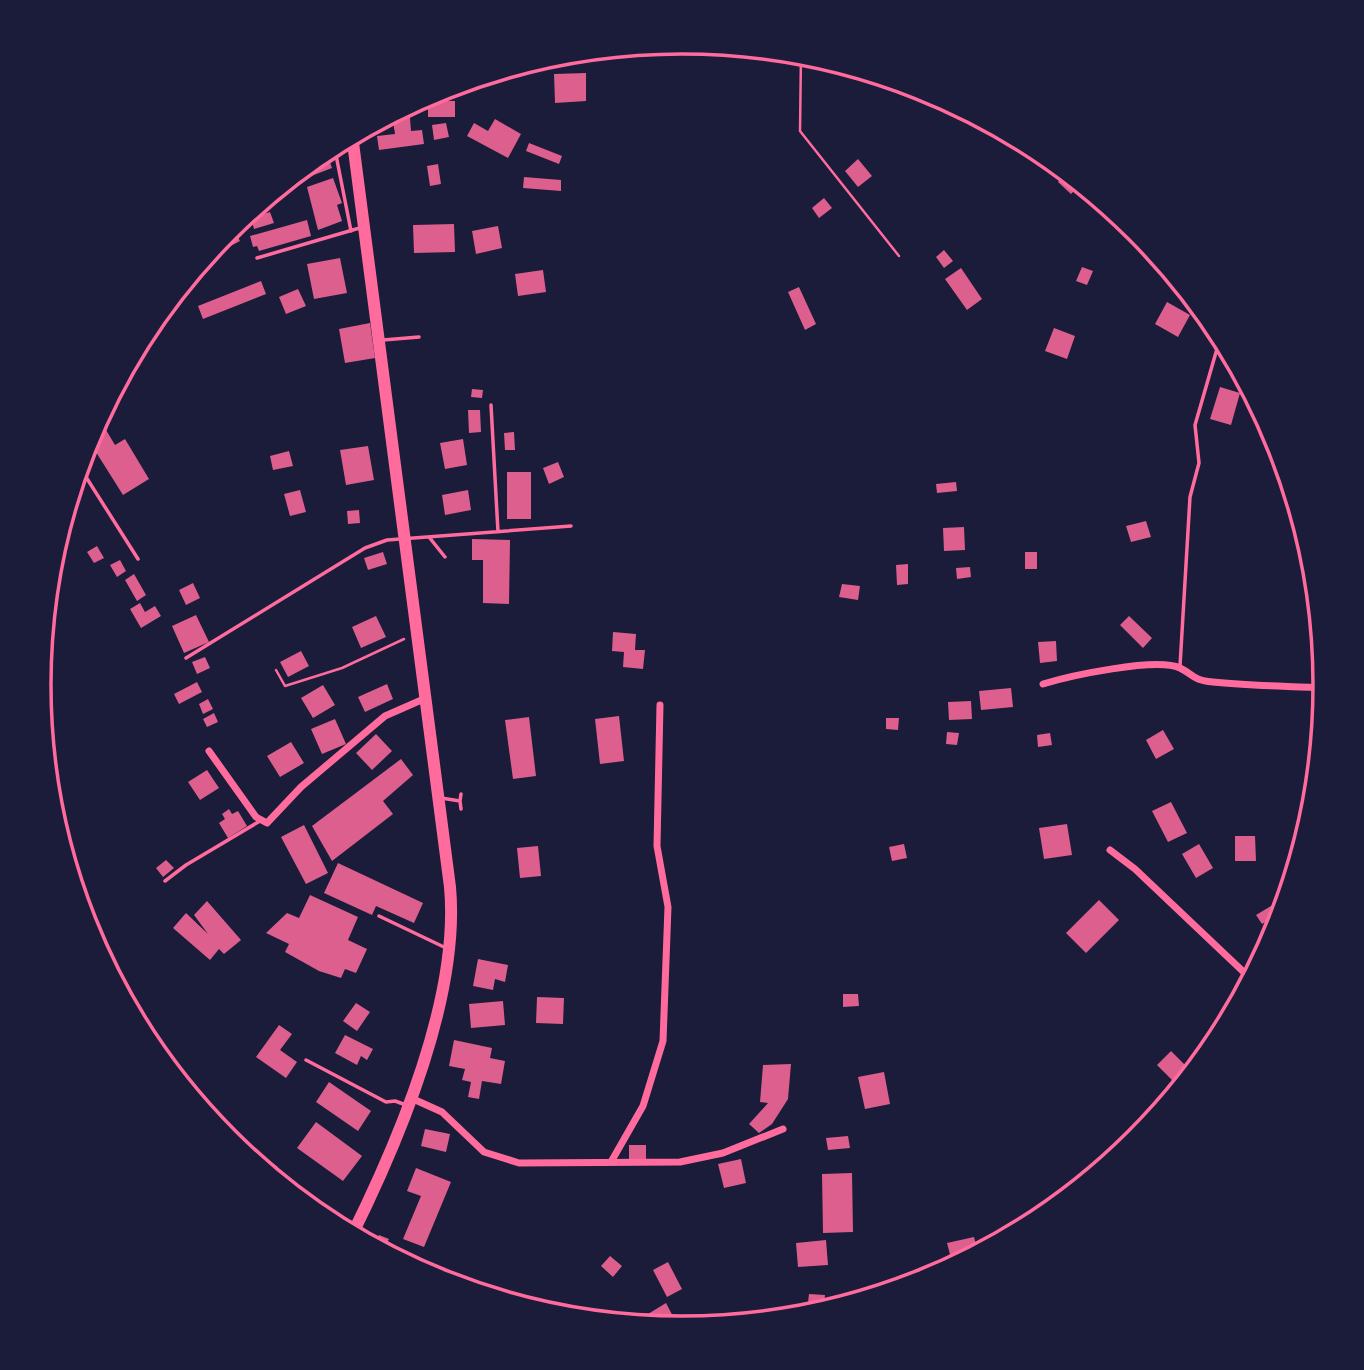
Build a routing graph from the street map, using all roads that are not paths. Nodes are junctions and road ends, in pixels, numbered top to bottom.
1 (354, 146) edge
2 (336, 157) edge
3 (365, 227) junction
4 (351, 231) junction
5 (257, 258) dead end
6 (419, 337) dead end
7 (380, 341) junction
8 (1217, 350) edge
9 (491, 405) dead end
10 (86, 477) edge
11 (571, 526) dead end
12 (498, 532) junction
13 (429, 537) junction
14 (405, 539) junction
15 (445, 557) dead end
16 (138, 559) dead end
17 (186, 658) dead end
18 (1180, 668) junction
19 (1043, 684) dead end
20 (1313, 687) edge
21 (426, 698) junction
22 (660, 705) dead end
23 (209, 751) dead end
24 (461, 794) dead end
25 (438, 797) junction
26 (460, 800) junction
27 (461, 810) dead end
28 (260, 821) junction
29 (1110, 850) dead end
30 (165, 881) dead end
31 (379, 916) dead end
32 (449, 949) junction
33 (1244, 972) edge
34 (306, 1060) dead end
35 (410, 1102) junction
36 (783, 1129) dead end
37 (611, 1162) junction
38 (356, 1226) edge

1 - 3 main road
2 - 4 lane
3 - 4 lane
3 - 7 main road
4 - 5 lane
6 - 7 lane
7 - 14 main road
8 - 18 lane
9 - 12 lane
10 - 16 lane
11 - 12 lane
12 - 13 lane
13 - 14 lane
13 - 15 lane
14 - 17 lane
14 - 21 main road
18 - 19 street
18 - 20 street
21 - 25 main road
21 - 28 street
22 - 37 street
23 - 28 street
24 - 26 lane
25 - 26 lane
25 - 32 main road
26 - 27 lane
28 - 30 lane
29 - 33 street
31 - 32 lane
32 - 35 main road
34 - 35 lane
35 - 37 street
35 - 38 main road
36 - 37 street

